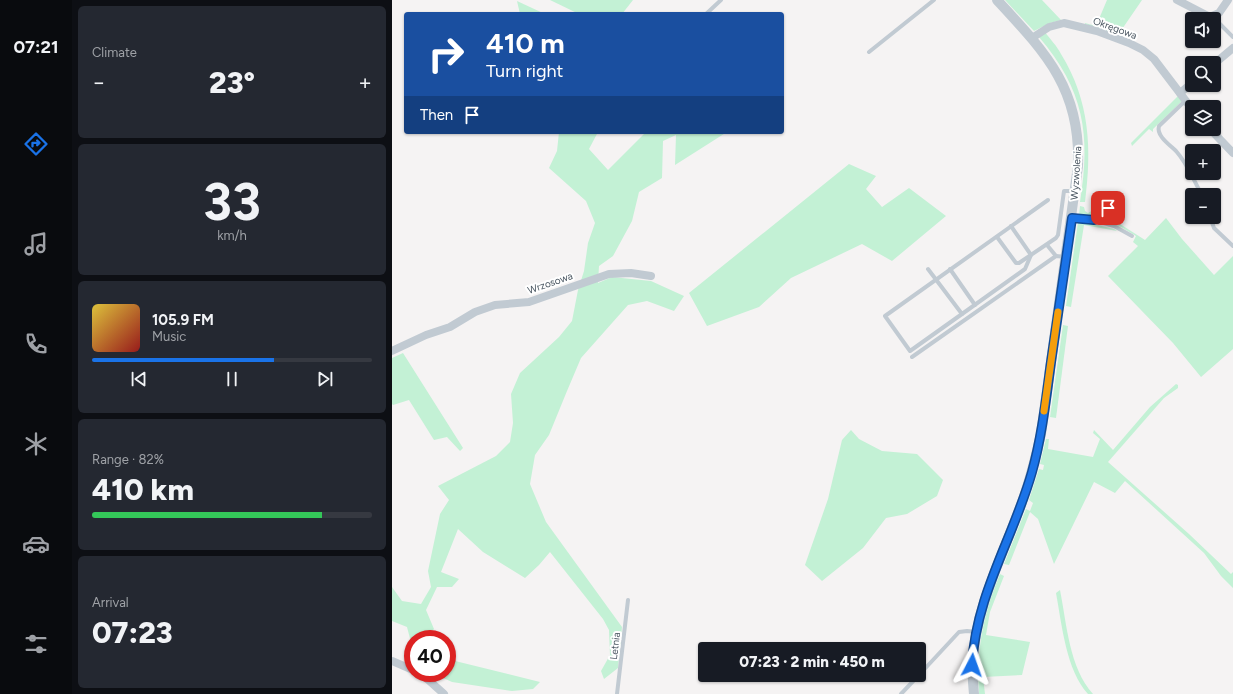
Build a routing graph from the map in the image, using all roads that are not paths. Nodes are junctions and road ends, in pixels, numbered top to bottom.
1 (721, 0) edge
2 (934, 0) edge
3 (997, 0) edge
4 (1177, 0) edge
5 (1228, 0) edge
6 (708, 12) edge
7 (1221, 25) edge
8 (1233, 36) edge
9 (1032, 38) junction
10 (1233, 48) edge
11 (869, 52) dead end
12 (1221, 58) edge
13 (1185, 89) edge
14 (1180, 93) junction
15 (1185, 100) edge
16 (1185, 102) edge
17 (1217, 136) edge
18 (1233, 153) edge
19 (1198, 188) edge
20 (1076, 191) junction
21 (1048, 200) dead end
22 (1108, 208) dead end
23 (1072, 218) junction
24 (1094, 220) junction
25 (1213, 224) edge
26 (1011, 226) junction
27 (1132, 236) dead end
28 (997, 237) junction
29 (1048, 245) junction
30 (1233, 246) edge
31 (1031, 255) junction
32 (1061, 256) junction
33 (928, 269) dead end
34 (950, 269) junction
35 (651, 276) dead end
36 (936, 279) junction
37 (975, 305) junction
38 (962, 314) junction
39 (392, 351) edge
40 (912, 357) dead end
41 (628, 600) dead end
42 (976, 632) junction
43 (392, 661) edge
44 (404, 666) edge
45 (926, 667) edge
46 (431, 682) edge
47 (912, 682) edge
48 (444, 694) edge
49 (617, 694) edge
50 (901, 694) edge
51 (974, 694) edge

1 - 6 lane
2 - 11 lane
3 - 9 street, Wyzwolenia
4 - 5 street
7 - 8 lane
9 - 14 street, Okręgowa
9 - 20 street, Wyzwolenia
10 - 12 street
13 - 14 street
14 - 15 street, Okręgowa
16 - 19 lane
17 - 18 street
20 - 23 street, Wyzwolenia
20 - 29 lane
21 - 26 lane
22 - 24 lane
23 - 24 lane
23 - 32 street, Wyzwolenia
24 - 27 lane
25 - 30 lane
26 - 28 lane
26 - 31 lane
28 - 31 lane
28 - 34 lane
29 - 31 lane
29 - 32 lane
31 - 37 lane
32 - 40 lane
32 - 42 street, Wyzwolenia
33 - 36 lane
34 - 36 lane
34 - 37 lane
35 - 39 street, Wrzosowa
36 - 38 lane
36 - 38 lane
37 - 38 lane
41 - 49 lane, Letnia
42 - 45 lane
42 - 51 street, Wyzwolenia
43 - 44 street
46 - 48 street
47 - 50 lane

